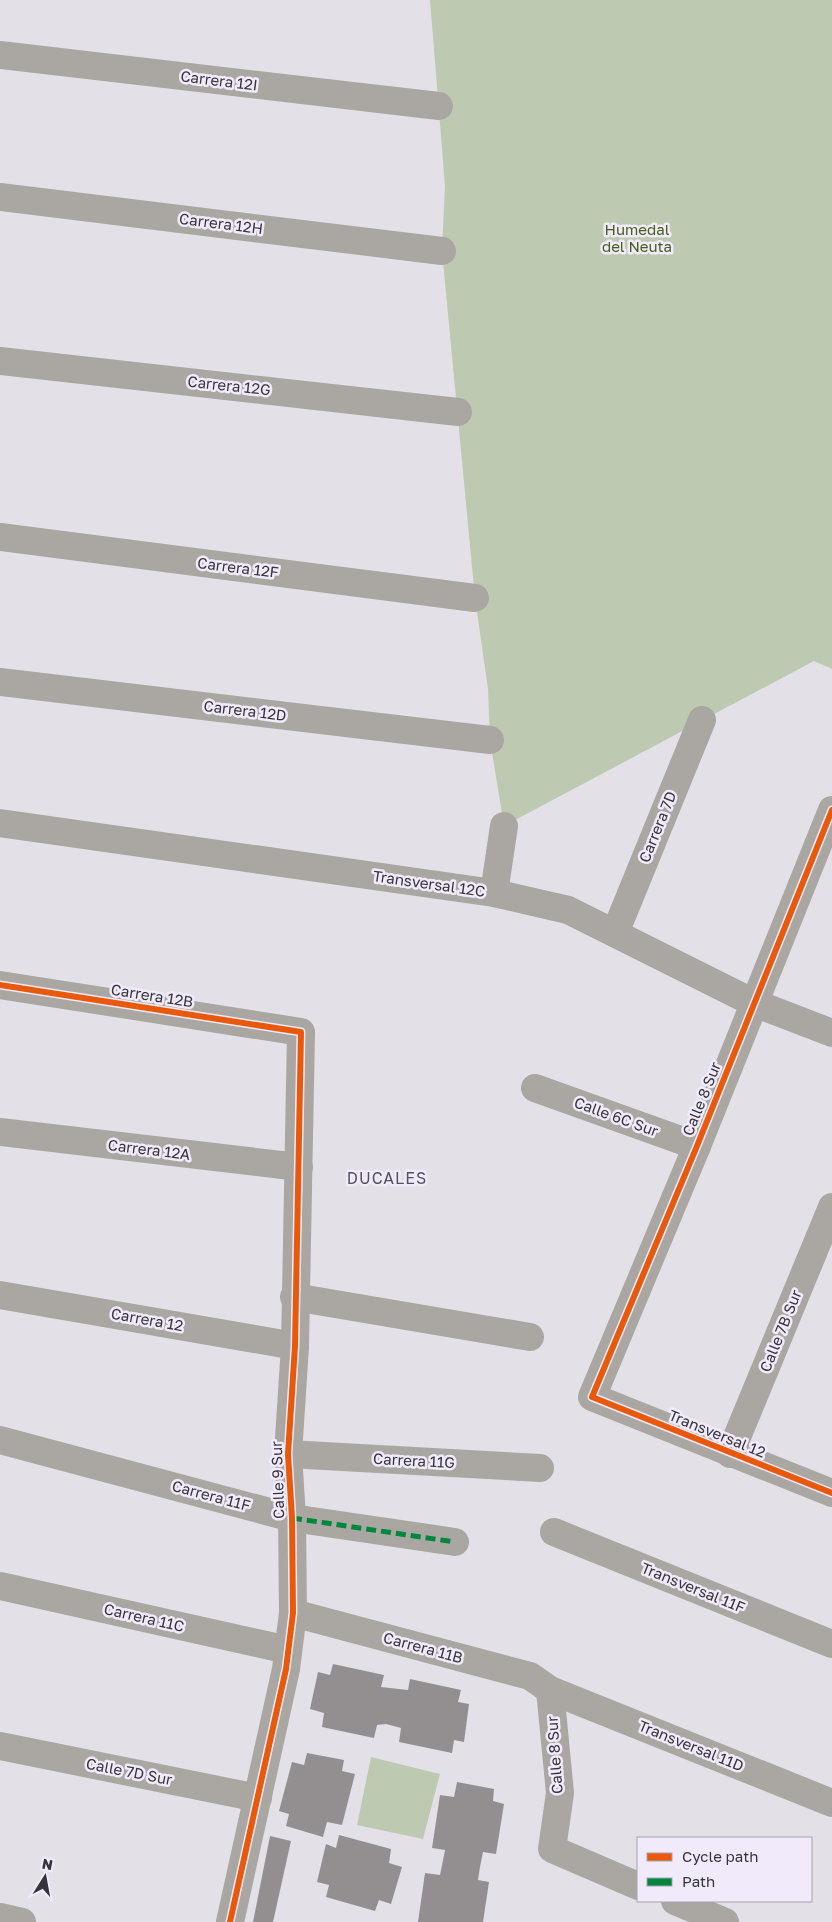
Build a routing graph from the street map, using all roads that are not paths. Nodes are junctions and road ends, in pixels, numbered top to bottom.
1 (0, 55) edge
2 (439, 106) dead end
3 (0, 197) edge
4 (442, 251) dead end
5 (0, 361) edge
6 (458, 412) dead end
7 (0, 537) edge
8 (475, 598) dead end
9 (0, 682) edge
10 (702, 720) dead end
11 (490, 740) dead end
12 (832, 810) edge
13 (0, 823) edge
14 (504, 826) dead end
15 (494, 893) junction
16 (615, 934) junction
17 (0, 985) edge
18 (754, 1003) junction
19 (301, 1032) joint
20 (832, 1033) edge
21 (535, 1088) dead end
22 (0, 1132) edge
23 (697, 1146) junction
24 (299, 1167) junction
25 (832, 1208) edge
26 (0, 1294) edge
27 (294, 1297) junction
28 (530, 1337) dead end
29 (295, 1346) junction
30 (592, 1397) joint
31 (0, 1440) edge
32 (288, 1454) junction
33 (730, 1454) junction
34 (540, 1468) dead end
35 (832, 1492) edge
36 (292, 1518) junction
37 (554, 1532) dead end
38 (455, 1542) dead end
39 (0, 1586) edge
40 (292, 1613) junction
41 (832, 1644) edge
42 (288, 1650) junction
43 (550, 1690) junction
44 (0, 1746) edge
45 (258, 1798) junction
46 (832, 1803) edge
47 (637, 1886) edge
48 (677, 1902) edge
49 (240, 1910) edge
50 (0, 1917) edge
51 (22, 1922) edge
52 (725, 1922) edge

1 - 2 street, Carrera 12I
3 - 4 street, Carrera 12H
5 - 6 street, Carrera 12G
7 - 8 street, Carrera 12F
9 - 11 street, Carrera 12D
10 - 16 street, Carrera 7D
12 - 18 street, Calle 8 Sur
13 - 15 street, Transversal 12C
14 - 15 street
15 - 16 street, Transversal 12C
16 - 18 street, Transversal 12C
17 - 19 street, Carrera 12B
18 - 20 street, Transversal 12C
18 - 23 street, Calle 8 Sur
19 - 24 street, Calle 9 Sur
21 - 23 street, Calle 6C Sur
22 - 24 street, Carrera 12A
23 - 30 street, Calle 8 Sur
24 - 27 street, Calle 9 Sur
25 - 33 street, Calle 7B Sur
26 - 29 street, Carrera 12
27 - 28 street
27 - 29 street, Calle 9 Sur
29 - 32 street, Calle 9 Sur
30 - 33 street, Transversal 12
31 - 36 street, Carrera 11F
32 - 34 street, Carrera 11G
32 - 36 street, Calle 9 Sur
33 - 35 street, Transversal 12
36 - 38 street, Carrera 11F
36 - 40 street, Calle 9 Sur
37 - 41 street, Transversal 11F
39 - 42 street, Carrera 11C
40 - 42 street, Calle 9 Sur
40 - 43 street, Carrera 11B
42 - 45 street, Calle 9 Sur
43 - 46 street, Transversal 11D
43 - 47 street, Calle 8 Sur
44 - 45 street, Calle 7D Sur
45 - 49 street, Calle 9 Sur
48 - 52 street
50 - 51 street

